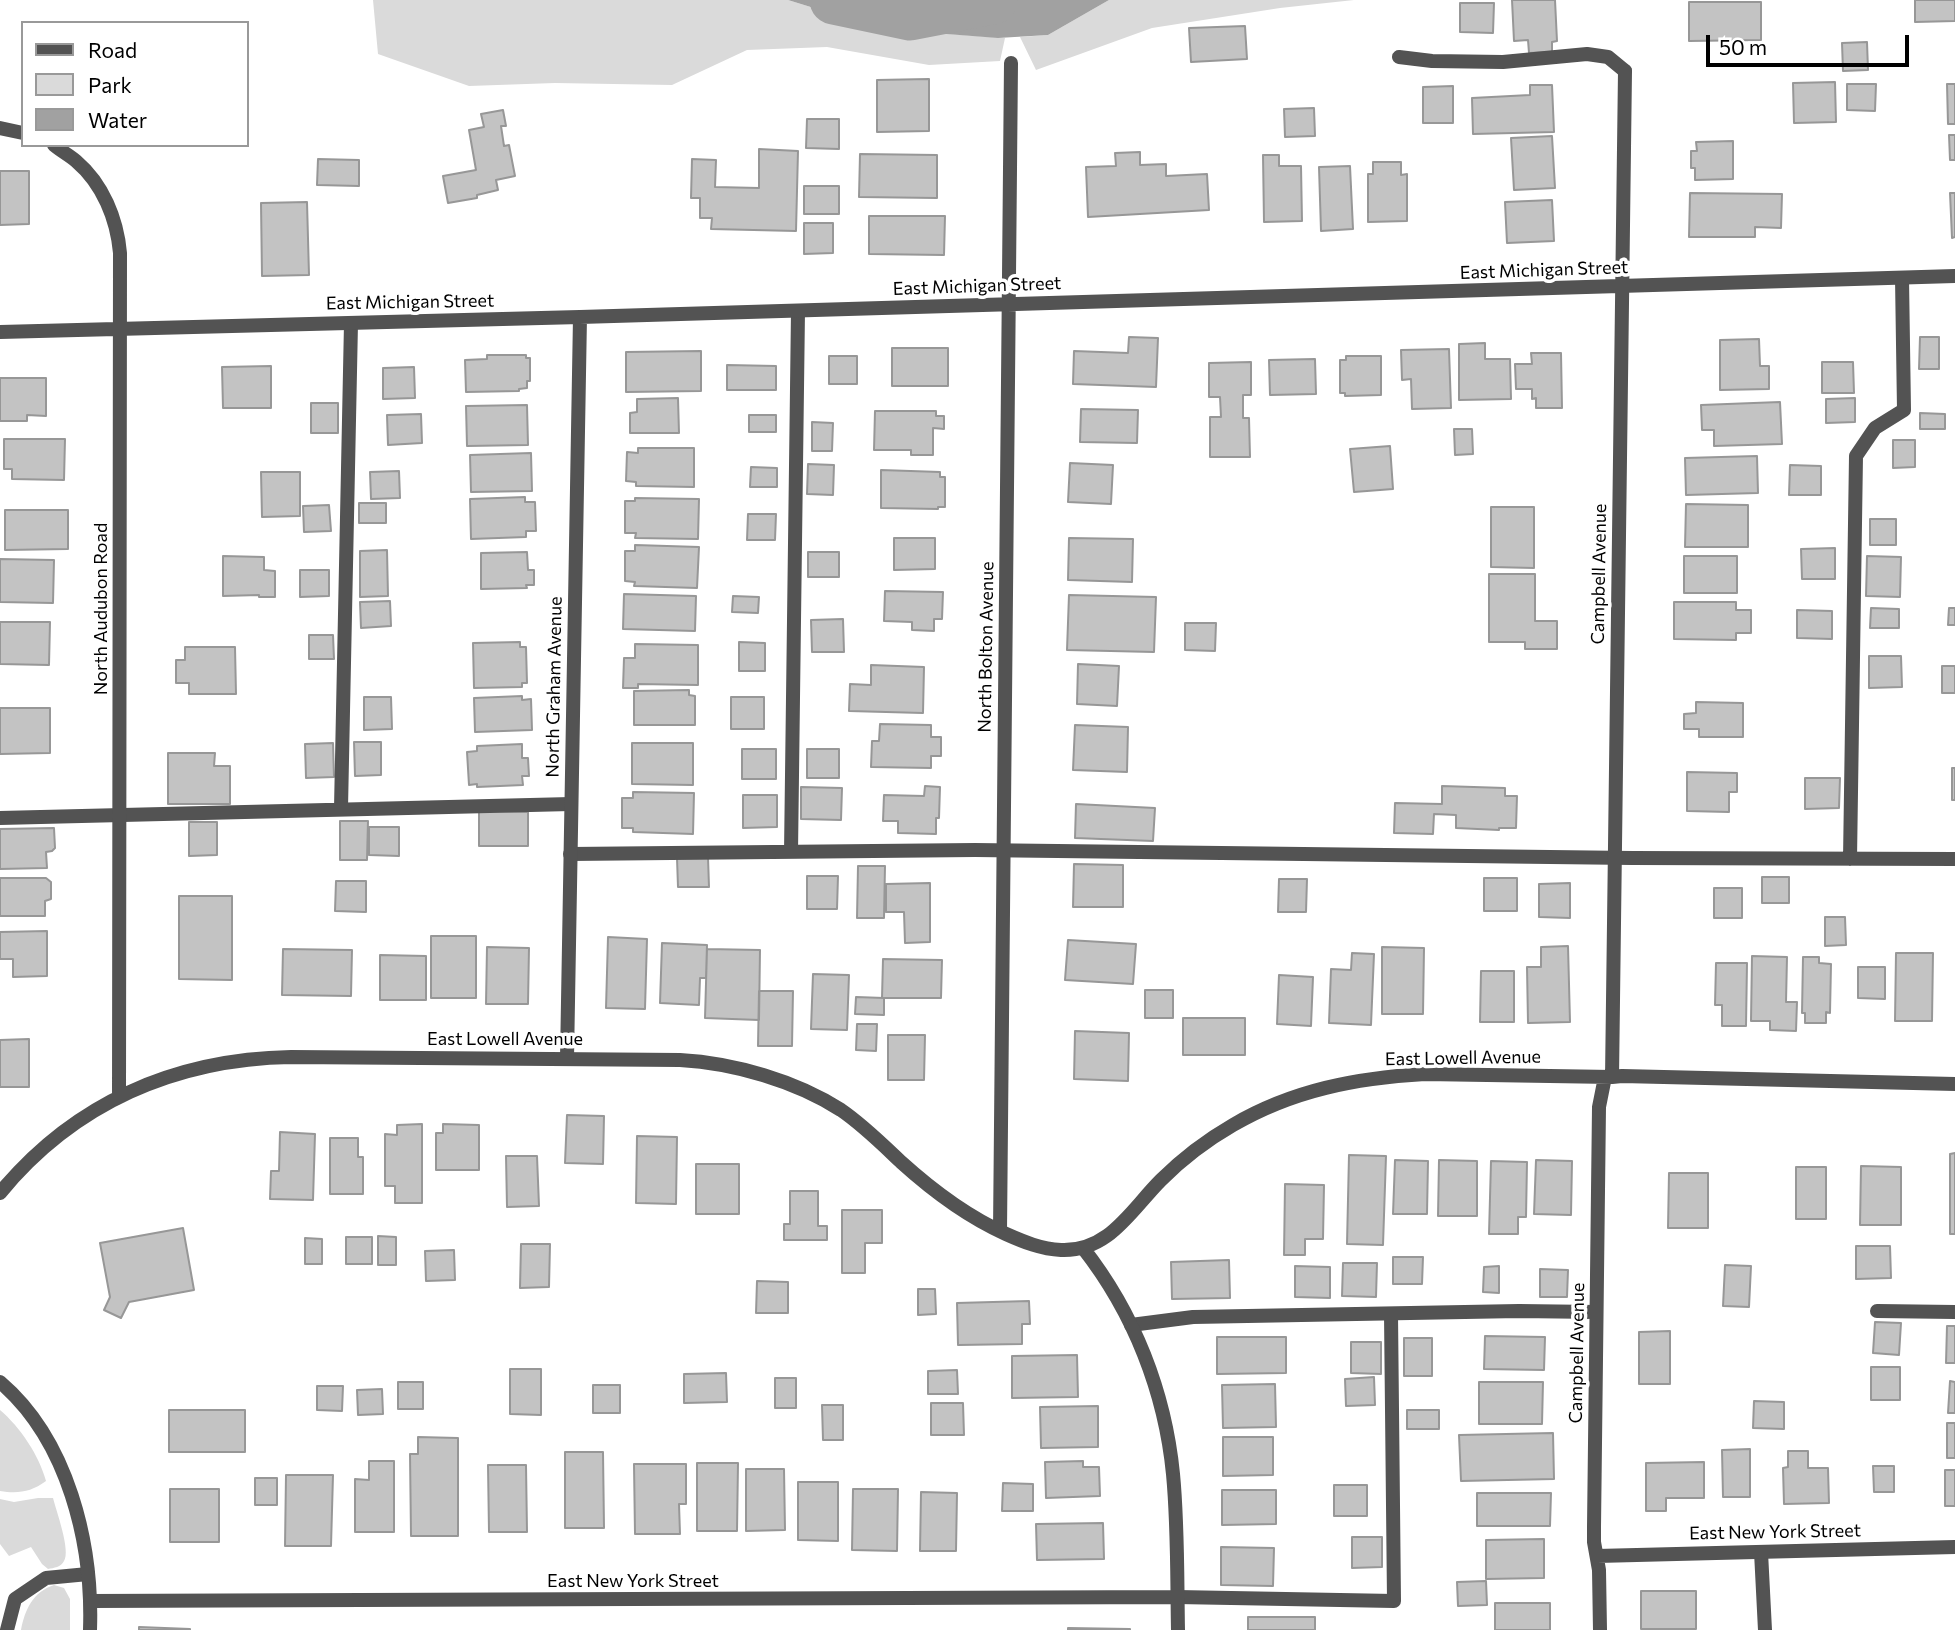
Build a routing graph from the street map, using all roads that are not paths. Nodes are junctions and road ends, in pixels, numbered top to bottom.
1 (1399, 57) dead end
2 (1011, 63) dead end
3 (0, 128) edge
4 (21, 133) edge
5 (57, 147) edge
6 (1955, 276) edge
7 (1902, 278) junction
8 (1622, 287) junction
9 (1009, 304) junction
10 (798, 311) junction
11 (580, 317) junction
12 (351, 323) junction
13 (121, 329) junction
14 (0, 332) edge
15 (571, 804) junction
16 (341, 808) junction
17 (120, 815) junction
18 (0, 818) edge
19 (1003, 851) junction
20 (790, 852) junction
21 (570, 854) junction
22 (1615, 858) junction
23 (1850, 859) junction
24 (1955, 859) edge
25 (567, 1058) junction
26 (1609, 1077) junction
27 (1955, 1084) edge
28 (119, 1096) junction
29 (0, 1193) edge
30 (1000, 1231) junction
31 (1083, 1248) junction
32 (1877, 1311) dead end
33 (1596, 1312) junction
34 (1955, 1312) edge
35 (1391, 1314) junction
36 (1131, 1325) junction
37 (0, 1382) edge
38 (1955, 1547) edge
39 (1761, 1552) junction
40 (1597, 1556) junction
41 (88, 1574) junction
42 (1177, 1597) junction
43 (90, 1601) junction
44 (7, 1630) edge
45 (90, 1630) edge
46 (1178, 1630) edge
47 (1600, 1630) edge
48 (1765, 1630) edge

1 - 8 street, Campbell Avenue
2 - 9 street, North Bolton Avenue
3 - 4 street
5 - 13 street, North Audubon Road
6 - 7 street, East Michigan Street
7 - 8 street, East Michigan Street
7 - 23 street
8 - 9 street, East Michigan Street
8 - 22 street, Campbell Avenue
9 - 10 street, East Michigan Street
9 - 19 street, North Bolton Avenue
10 - 11 street, East Michigan Street
10 - 20 street
11 - 12 street, East Michigan Street
11 - 15 street, North Graham Avenue
12 - 13 street, East Michigan Street
12 - 16 street
13 - 14 street, East Michigan Street
13 - 17 street, North Audubon Road
15 - 16 street
15 - 21 street, North Graham Avenue
16 - 17 street
17 - 18 street
17 - 28 street, North Audubon Road
19 - 20 street
19 - 22 street
19 - 30 street, North Bolton Avenue
20 - 21 street
21 - 25 street, North Graham Avenue
22 - 23 street
22 - 26 street, Campbell Avenue
23 - 24 street
25 - 28 street, East Lowell Avenue
25 - 30 street, East Lowell Avenue
26 - 27 street, East Lowell Avenue
26 - 31 street, East Lowell Avenue
26 - 33 street, Campbell Avenue
28 - 29 street, East Lowell Avenue
30 - 31 street, East Lowell Avenue
31 - 36 street
32 - 34 street
33 - 35 street
33 - 40 street, Campbell Avenue
35 - 36 street
35 - 42 street, East New York Street
36 - 42 street
37 - 41 street
38 - 39 street, East New York Street
39 - 40 street, East New York Street
39 - 48 street
40 - 47 street, Campbell Avenue
41 - 43 street
41 - 44 street
42 - 43 street, East New York Street
42 - 46 street
43 - 45 street

